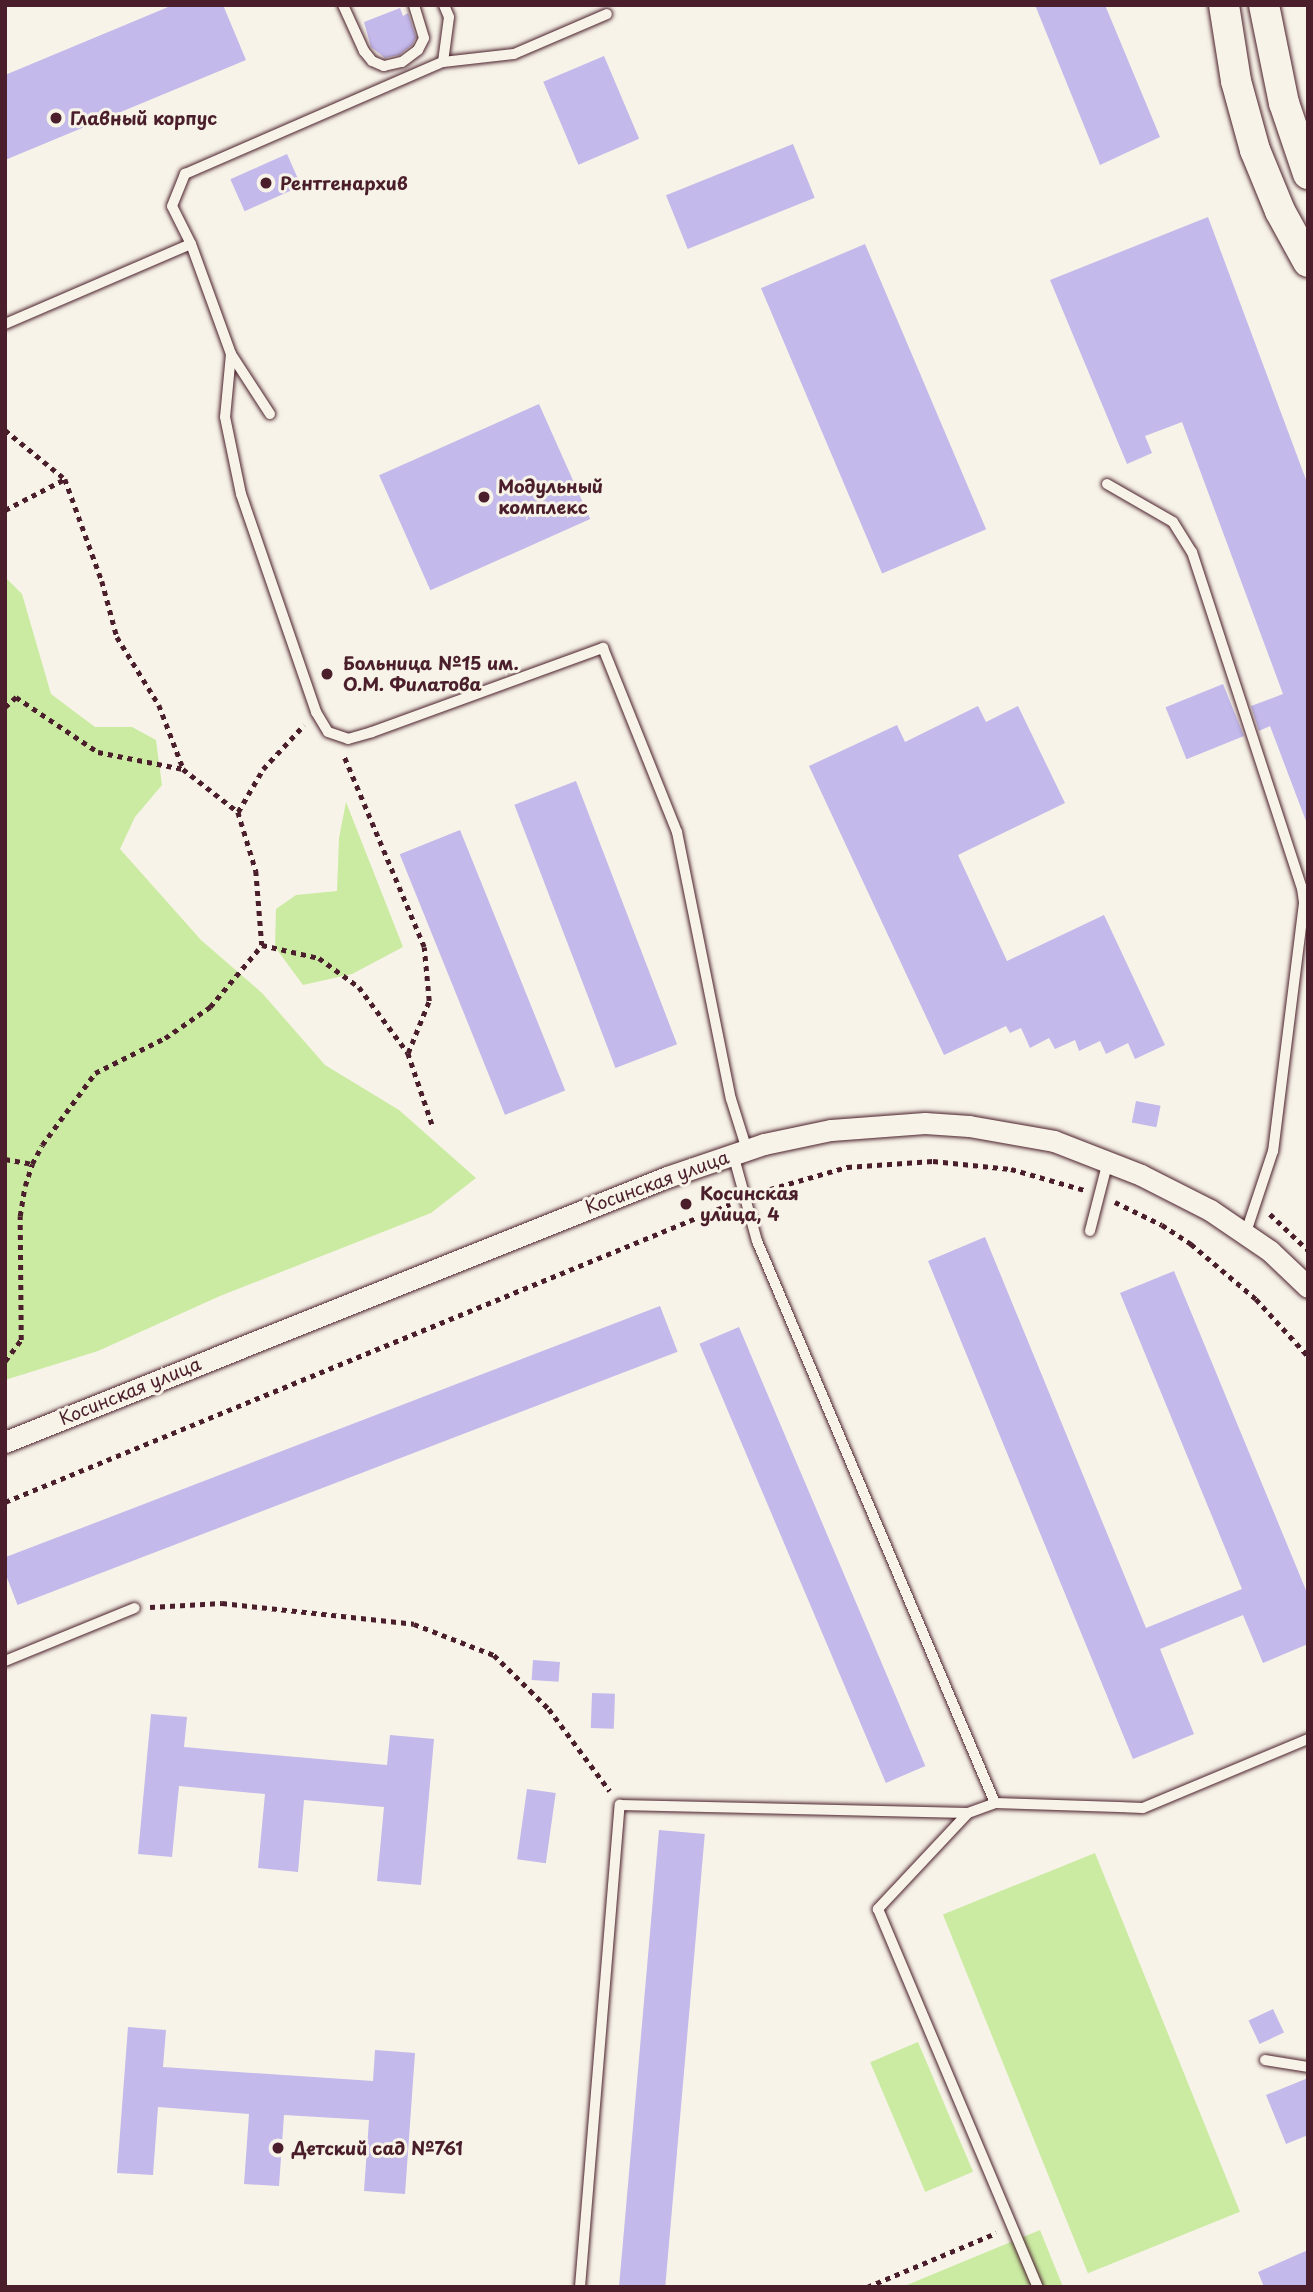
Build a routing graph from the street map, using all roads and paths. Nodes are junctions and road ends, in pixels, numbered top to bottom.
1 (343, 5) edge
2 (414, 5) edge
3 (444, 5) edge
4 (1224, 5) edge
5 (1264, 5) edge
6 (607, 14) dead end
7 (443, 62) junction
8 (1308, 174) edge
9 (191, 244) junction
10 (1308, 262) edge
11 (5, 324) edge
12 (230, 354) junction
13 (270, 414) dead end
14 (5, 430) edge
15 (65, 479) junction
16 (1107, 484) dead end
17 (5, 510) edge
18 (5, 707) edge
19 (316, 712) junction
20 (328, 732) junction
21 (183, 769) junction
22 (238, 812) junction
23 (262, 945) junction
24 (408, 1053) junction
25 (433, 1127) dead end
26 (740, 1152) junction
27 (5, 1159) edge
28 (1108, 1161) junction
29 (32, 1164) junction
30 (1098, 1196) junction
31 (745, 1198) junction
32 (1258, 1203) junction
33 (1090, 1231) dead end
34 (1246, 1233) junction
35 (1308, 1250) edge
36 (1308, 1287) edge
37 (1308, 1356) edge
38 (5, 1361) edge
39 (5, 1442) edge
40 (5, 1502) edge
41 (135, 1608) joint
42 (5, 1661) edge
43 (1308, 1739) edge
44 (995, 1803) junction
45 (620, 1805) junction
46 (968, 1813) junction
47 (1265, 2060) dead end
48 (1308, 2067) edge
49 (1012, 2227) junction
50 (580, 2287) edge
51 (867, 2287) edge
52 (1038, 2287) edge

1 - 2 lane
3 - 7 lane
4 - 10 main road
5 - 8 main road
6 - 7 lane
7 - 9 lane
9 - 11 lane
9 - 12 lane
12 - 13 lane
12 - 19 lane
14 - 15 path
15 - 17 path
15 - 21 path
16 - 32 lane
18 - 21 path
19 - 20 lane
19 - 22 path
20 - 24 path
20 - 26 lane
21 - 22 path
22 - 23 path
23 - 24 path
23 - 29 path
24 - 25 path
26 - 28 street, Косинская улица
26 - 31 lane
26 - 39 street, Косинская улица
27 - 29 path
28 - 30 lane
28 - 34 street, Косинская улица
29 - 38 path
30 - 31 path
30 - 33 lane
30 - 37 path
31 - 40 path
31 - 44 lane
32 - 34 lane
32 - 35 path
34 - 36 street, Косинская улица
41 - 42 lane
41 - 45 path
43 - 44 lane
44 - 46 lane
45 - 46 lane
45 - 50 lane
46 - 49 lane
47 - 48 lane
49 - 51 path
49 - 52 lane

